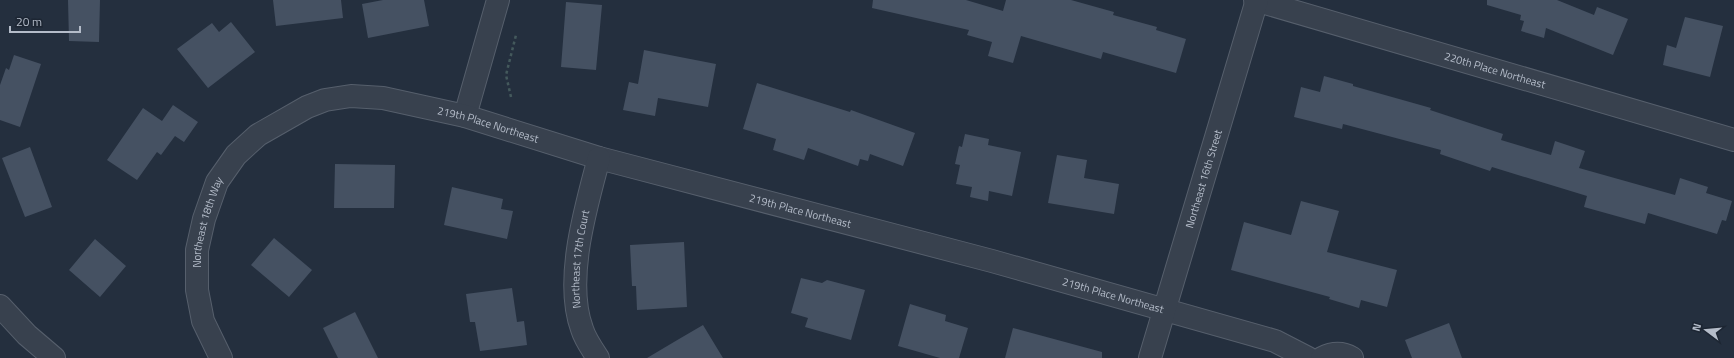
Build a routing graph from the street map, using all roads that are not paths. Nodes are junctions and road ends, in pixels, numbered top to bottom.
1 (498, 0) edge
2 (1256, 0) edge
3 (290, 116) joint
4 (465, 116) junction
5 (1734, 140) edge
6 (599, 158) junction
7 (0, 306) edge
8 (1164, 310) junction
9 (54, 358) edge
10 (220, 358) edge
11 (598, 358) edge
12 (1150, 358) edge
13 (1308, 358) edge
14 (1322, 358) edge
15 (1352, 358) edge

1 - 4 street
2 - 5 street, 220th Place Northeast
2 - 8 street, Northeast 16th Street
3 - 4 street, 219th Place Northeast
3 - 10 street, Northeast 18th Way
4 - 6 street, 219th Place Northeast
6 - 8 street, 219th Place Northeast
6 - 11 street, Northeast 17th Court
7 - 9 street
8 - 12 street, Northeast 16th Street
8 - 13 street, 219th Place Northeast
14 - 15 street

